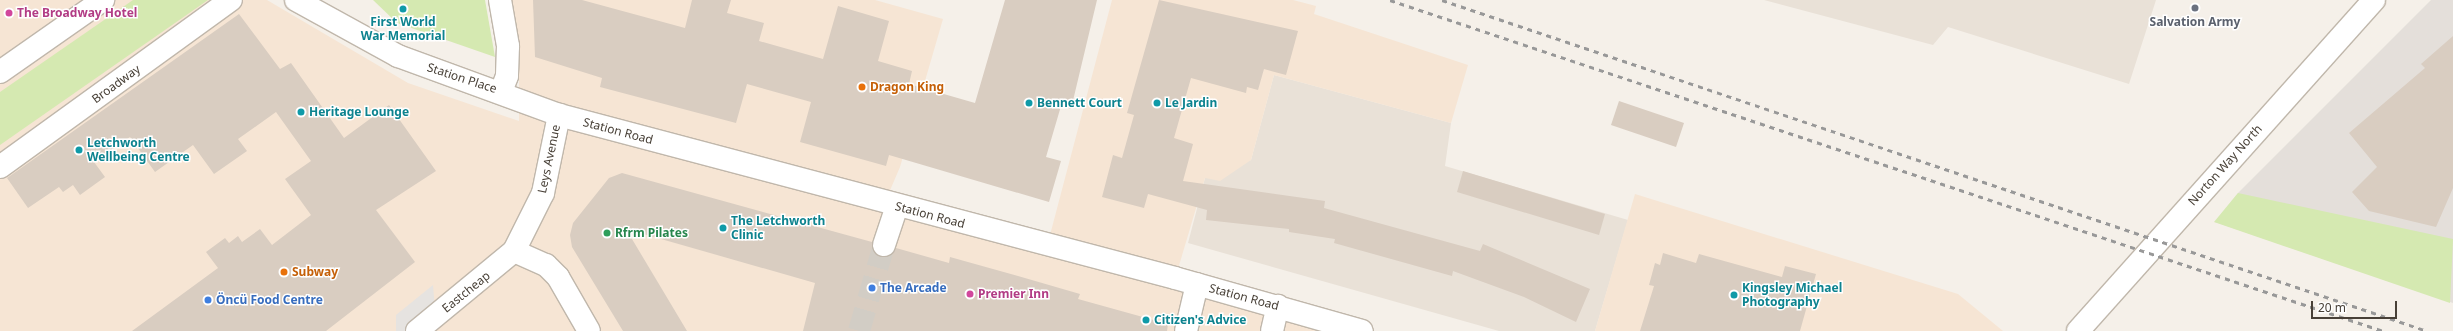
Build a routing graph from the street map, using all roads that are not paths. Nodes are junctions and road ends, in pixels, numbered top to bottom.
1 (103, 0) edge
2 (231, 0) edge
3 (296, 0) edge
4 (327, 0) edge
5 (500, 0) edge
6 (2374, 0) edge
7 (360, 38) junction
8 (0, 72) edge
9 (501, 92) junction
10 (559, 115) junction
11 (0, 167) edge
12 (897, 206) junction
13 (884, 245) tunnel mouth
14 (514, 251) junction
15 (1197, 284) junction
16 (1278, 306) junction
17 (417, 331) edge
18 (590, 331) edge
19 (1186, 331) edge
20 (1272, 331) edge
21 (1362, 331) edge
22 (2078, 331) edge

1 - 8 street
2 - 11 street, Broadway
3 - 7 street, Station Place
4 - 7 street, Station Place
5 - 9 street, Station Place
6 - 22 street, Norton Way North
7 - 9 street, Station Place
9 - 10 street, Station Road
10 - 12 street, Station Road
10 - 14 street, Leys Avenue
12 - 13 street
12 - 15 street, Station Road
14 - 17 street, Eastcheap
14 - 18 street
15 - 16 street, Station Road
15 - 19 street
16 - 20 street
16 - 21 street, Station Road

